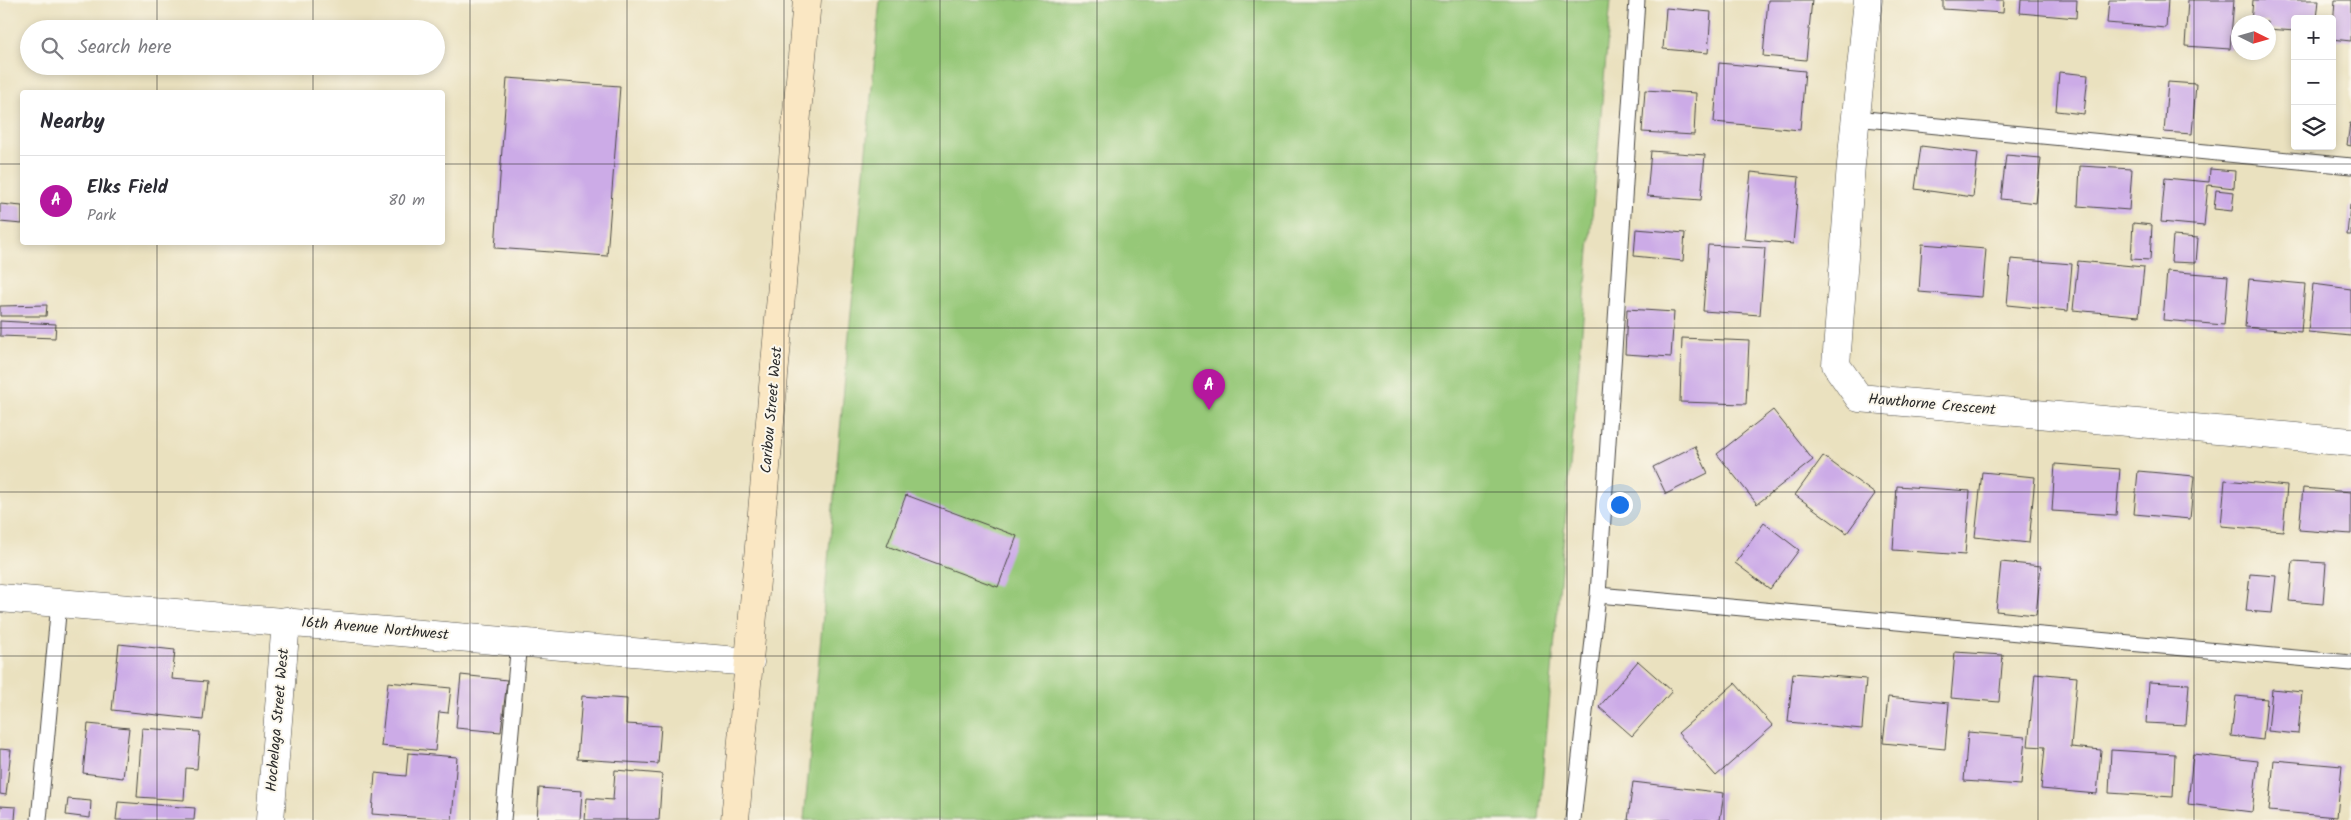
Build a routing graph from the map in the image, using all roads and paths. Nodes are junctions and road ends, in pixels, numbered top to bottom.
1 (807, 0) edge
2 (1637, 0) edge
3 (1868, 0) edge
4 (1855, 118) junction
5 (2351, 166) edge
6 (2351, 442) edge
7 (1598, 595) junction
8 (0, 598) edge
9 (59, 603) junction
10 (286, 621) junction
11 (519, 641) junction
12 (750, 662) junction
13 (2351, 663) edge
14 (39, 820) edge
15 (270, 820) edge
16 (503, 820) edge
17 (735, 820) edge
18 (1573, 820) edge

1 - 12 street, Caribou Street West
2 - 7 lane
3 - 4 street, Hawthorne Crescent
4 - 5 lane
4 - 6 street, Hawthorne Crescent
7 - 13 lane
7 - 18 lane
8 - 9 street, 16th Avenue Northwest
9 - 10 street, 16th Avenue Northwest
9 - 14 lane
10 - 11 street, 16th Avenue Northwest
10 - 15 street, Hochelaga Street West
11 - 12 street, 16th Avenue Northwest
11 - 16 lane
12 - 17 street, Caribou Street West

